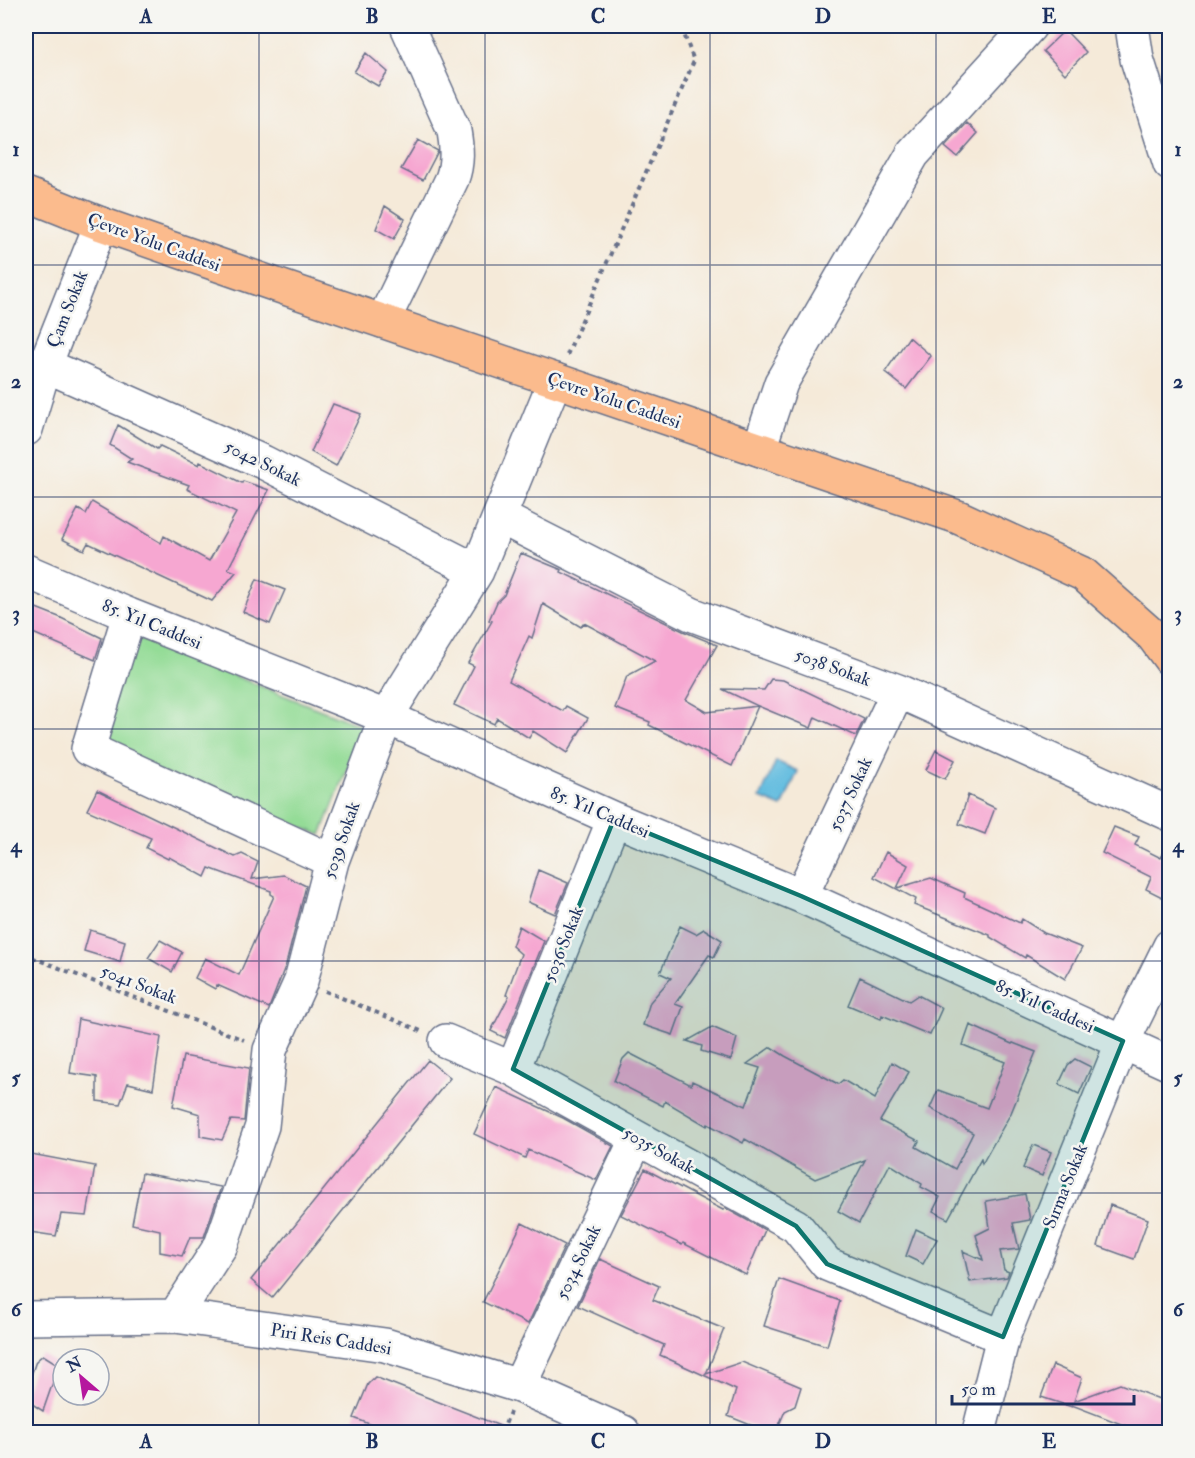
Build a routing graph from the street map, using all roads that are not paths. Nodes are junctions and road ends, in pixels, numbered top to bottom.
1 (407, 26) edge
2 (1030, 26) edge
3 (1132, 26) edge
4 (1170, 164) edge
5 (26, 194) edge
6 (101, 224) junction
7 (383, 321) junction
8 (555, 380) junction
9 (36, 383) edge
10 (26, 429) edge
11 (759, 449) junction
12 (500, 517) junction
13 (26, 571) edge
14 (477, 571) junction
15 (129, 615) junction
16 (1170, 659) edge
17 (898, 691) junction
18 (386, 717) junction
19 (1170, 814) edge
20 (614, 819) junction
21 (332, 861) junction
22 (801, 896) junction
23 (1170, 946) edge
24 (446, 1041) road end
25 (1123, 1041) junction
26 (1170, 1064) edge
27 (513, 1069) junction
28 (637, 1137) junction
29 (175, 1316) junction
30 (26, 1318) edge
31 (1003, 1337) junction
32 (519, 1386) junction
33 (623, 1432) edge
34 (980, 1432) edge

1 - 7 street
2 - 11 street
3 - 4 street
5 - 6 main road, Çevre Yolu Caddesi
6 - 7 main road, Çevre Yolu Caddesi
6 - 9 street, Çam Sokak
7 - 8 main road, Çevre Yolu Caddesi
8 - 11 main road, Çevre Yolu Caddesi
8 - 12 street, 5039 Sokak
9 - 10 street, Çam Sokak
9 - 14 street, 5042 Sokak
11 - 16 main road, Çevre Yolu Caddesi
12 - 14 street, 5039 Sokak
12 - 17 street, 5038 Sokak
13 - 15 street, 85. Yıl Caddesi
14 - 18 street, 5039 Sokak
15 - 18 street, 85. Yıl Caddesi
15 - 21 street
17 - 19 street, 5038 Sokak
17 - 22 street, 5037 Sokak
18 - 20 street, 85. Yıl Caddesi
18 - 21 street, 5039 Sokak
20 - 22 street, 85. Yıl Caddesi
20 - 27 street, 5036 Sokak
21 - 29 street, 5039 Sokak
22 - 25 street, 85. Yıl Caddesi
23 - 25 street, Sırma Sokak
24 - 27 street, 5035 Sokak
25 - 26 street, 85. Yıl Caddesi
25 - 31 street, Sırma Sokak
27 - 28 street, 5035 Sokak
28 - 31 street, 5035 Sokak
28 - 32 street, 5034 Sokak
29 - 30 street, Piri Reis Caddesi
29 - 32 street, Piri Reis Caddesi
31 - 34 street, Sırma Sokak
32 - 33 street, Piri Reis Caddesi

